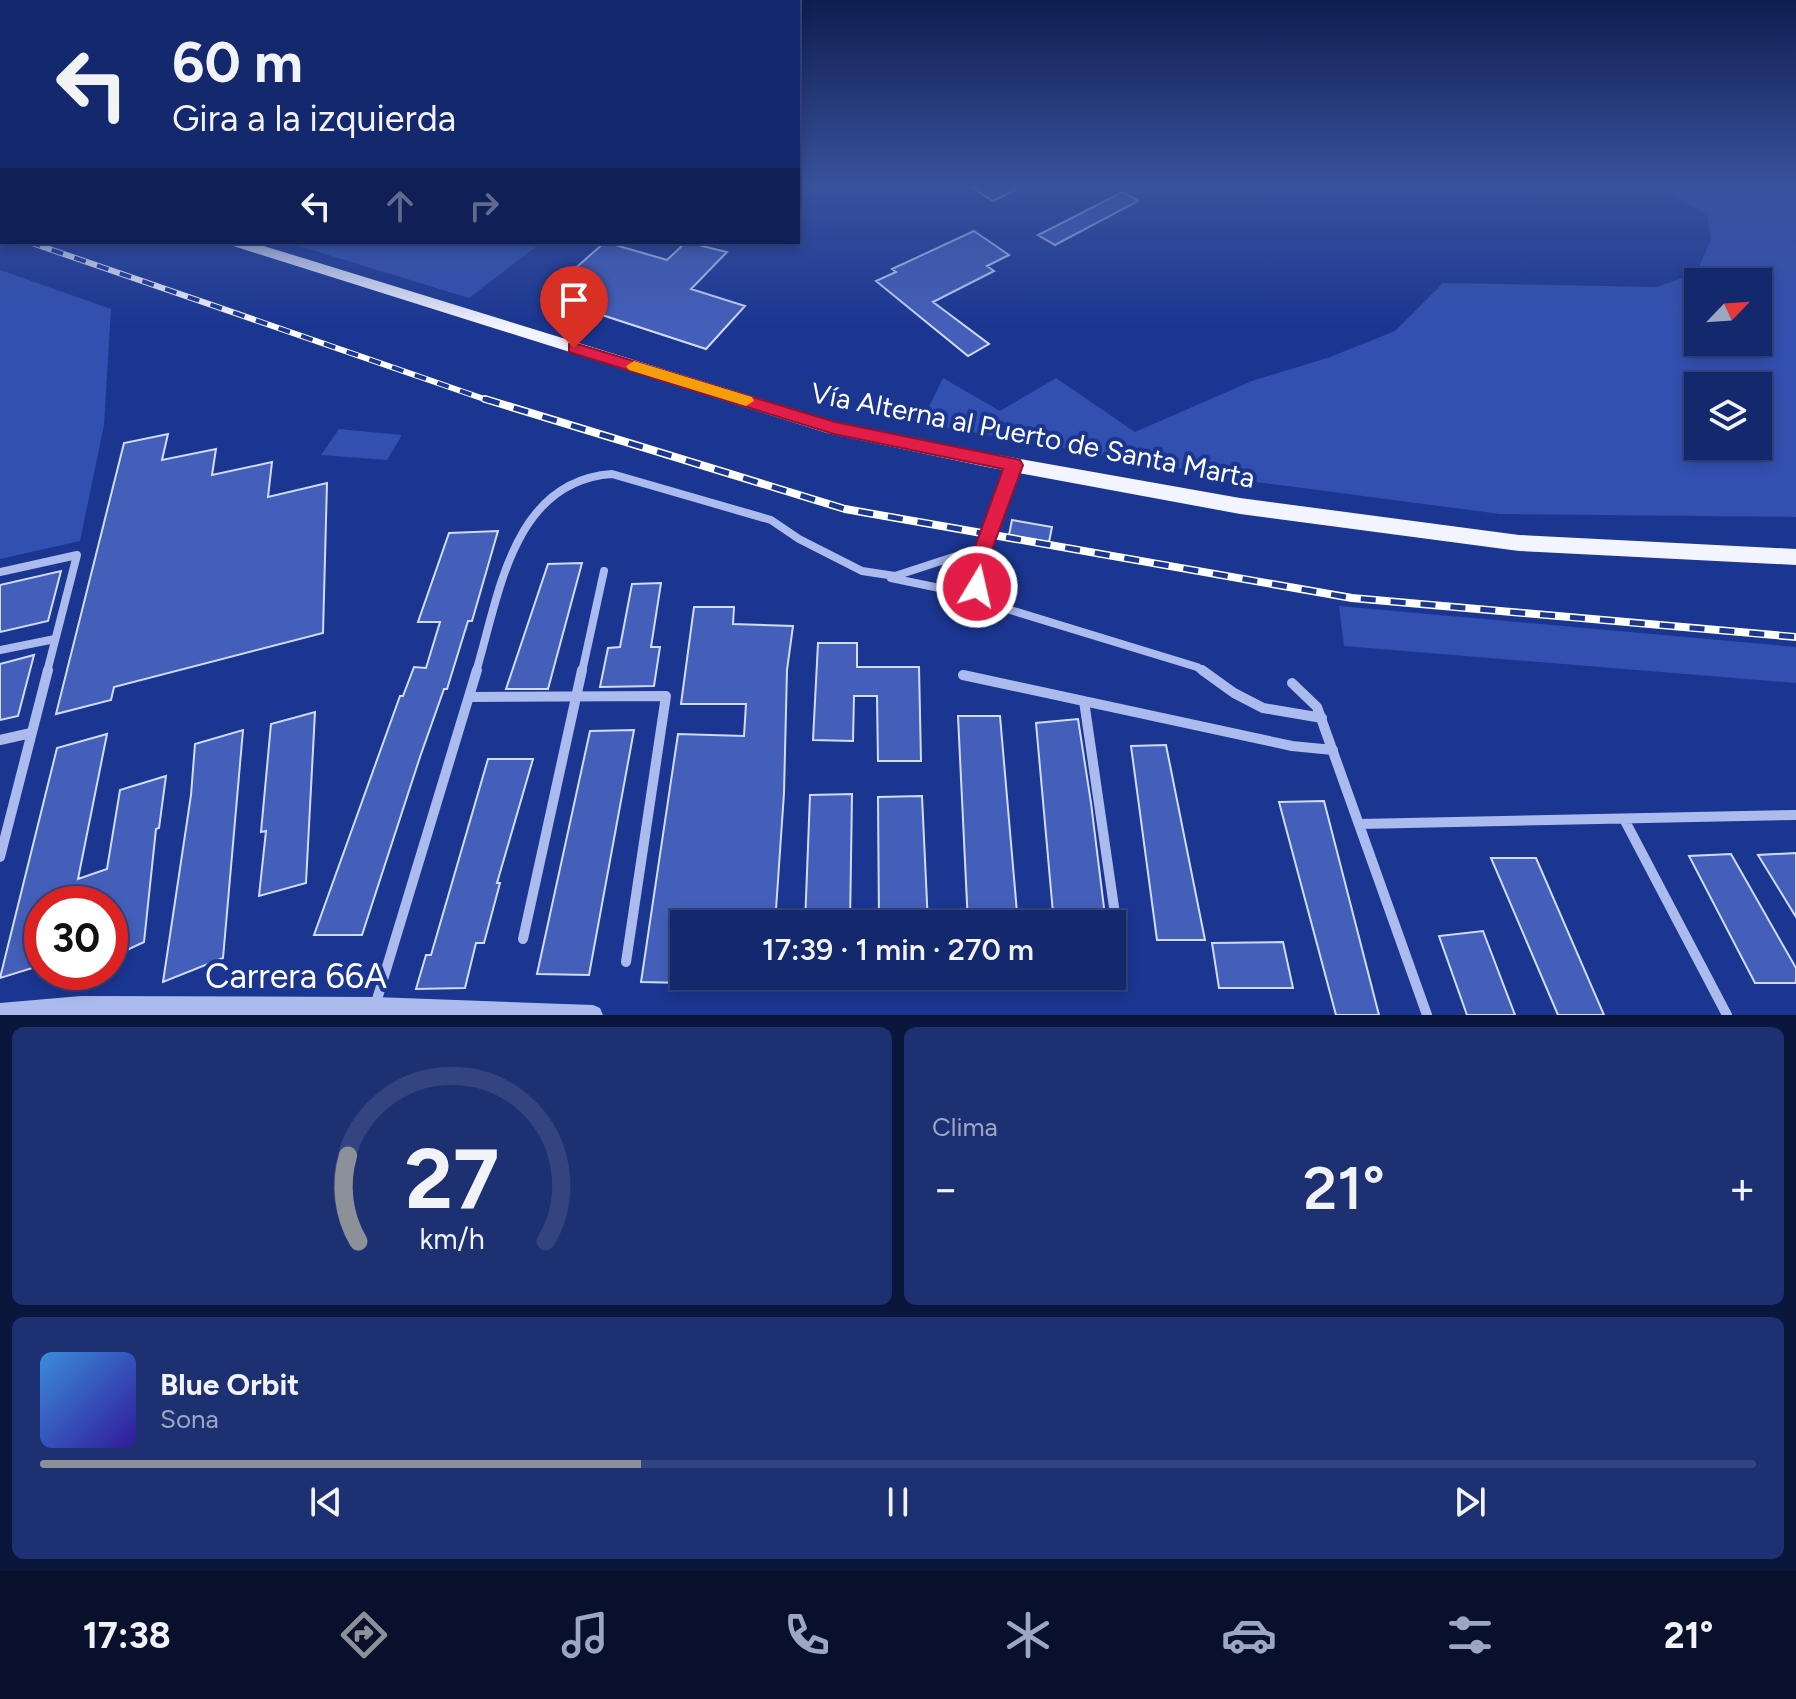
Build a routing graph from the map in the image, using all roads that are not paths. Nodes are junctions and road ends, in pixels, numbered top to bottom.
1 (241, 244) edge
2 (1014, 465) junction
3 (984, 547) junction
4 (1796, 557) edge
5 (604, 571) dead end
6 (0, 572) edge
7 (882, 576) junction
8 (984, 597) junction
9 (55, 639) junction
10 (0, 650) edge
11 (963, 675) dead end
12 (1292, 683) dead end
13 (470, 697) junction
14 (576, 697) junction
15 (1084, 701) junction
16 (1322, 718) junction
17 (31, 733) junction
18 (0, 740) edge
19 (1333, 750) junction
20 (1796, 815) edge
21 (1624, 819) junction
22 (1359, 824) junction
23 (1, 845) edge
24 (0, 857) edge
25 (1114, 910) edge
26 (523, 939) dead end
27 (626, 962) dead end
28 (375, 1007) junction
29 (134, 1012) edge
30 (0, 1013) edge
31 (518, 1014) edge
32 (593, 1015) edge
33 (1427, 1015) edge
34 (1727, 1015) edge

1 - 2 main road, Vía Alterna al Puerto de Santa Marta
2 - 3 street
2 - 4 main road, Vía Alterna al Puerto de Santa Marta
3 - 7 street
3 - 8 street
5 - 14 street
6 - 9 street
7 - 8 street
7 - 13 street
8 - 16 street
9 - 10 street
9 - 17 street
11 - 15 street
12 - 16 street
13 - 14 street
13 - 28 street
14 - 26 street
14 - 27 street
15 - 19 street
15 - 25 street
16 - 19 street
17 - 18 street
17 - 23 street
19 - 22 street
20 - 21 street
21 - 22 street
21 - 34 street
22 - 33 street
23 - 24 street
28 - 29 street, Carrera 66A
28 - 31 street, Carrera 66A
29 - 30 street, Carrera 66A
31 - 32 street, Carrera 66A

